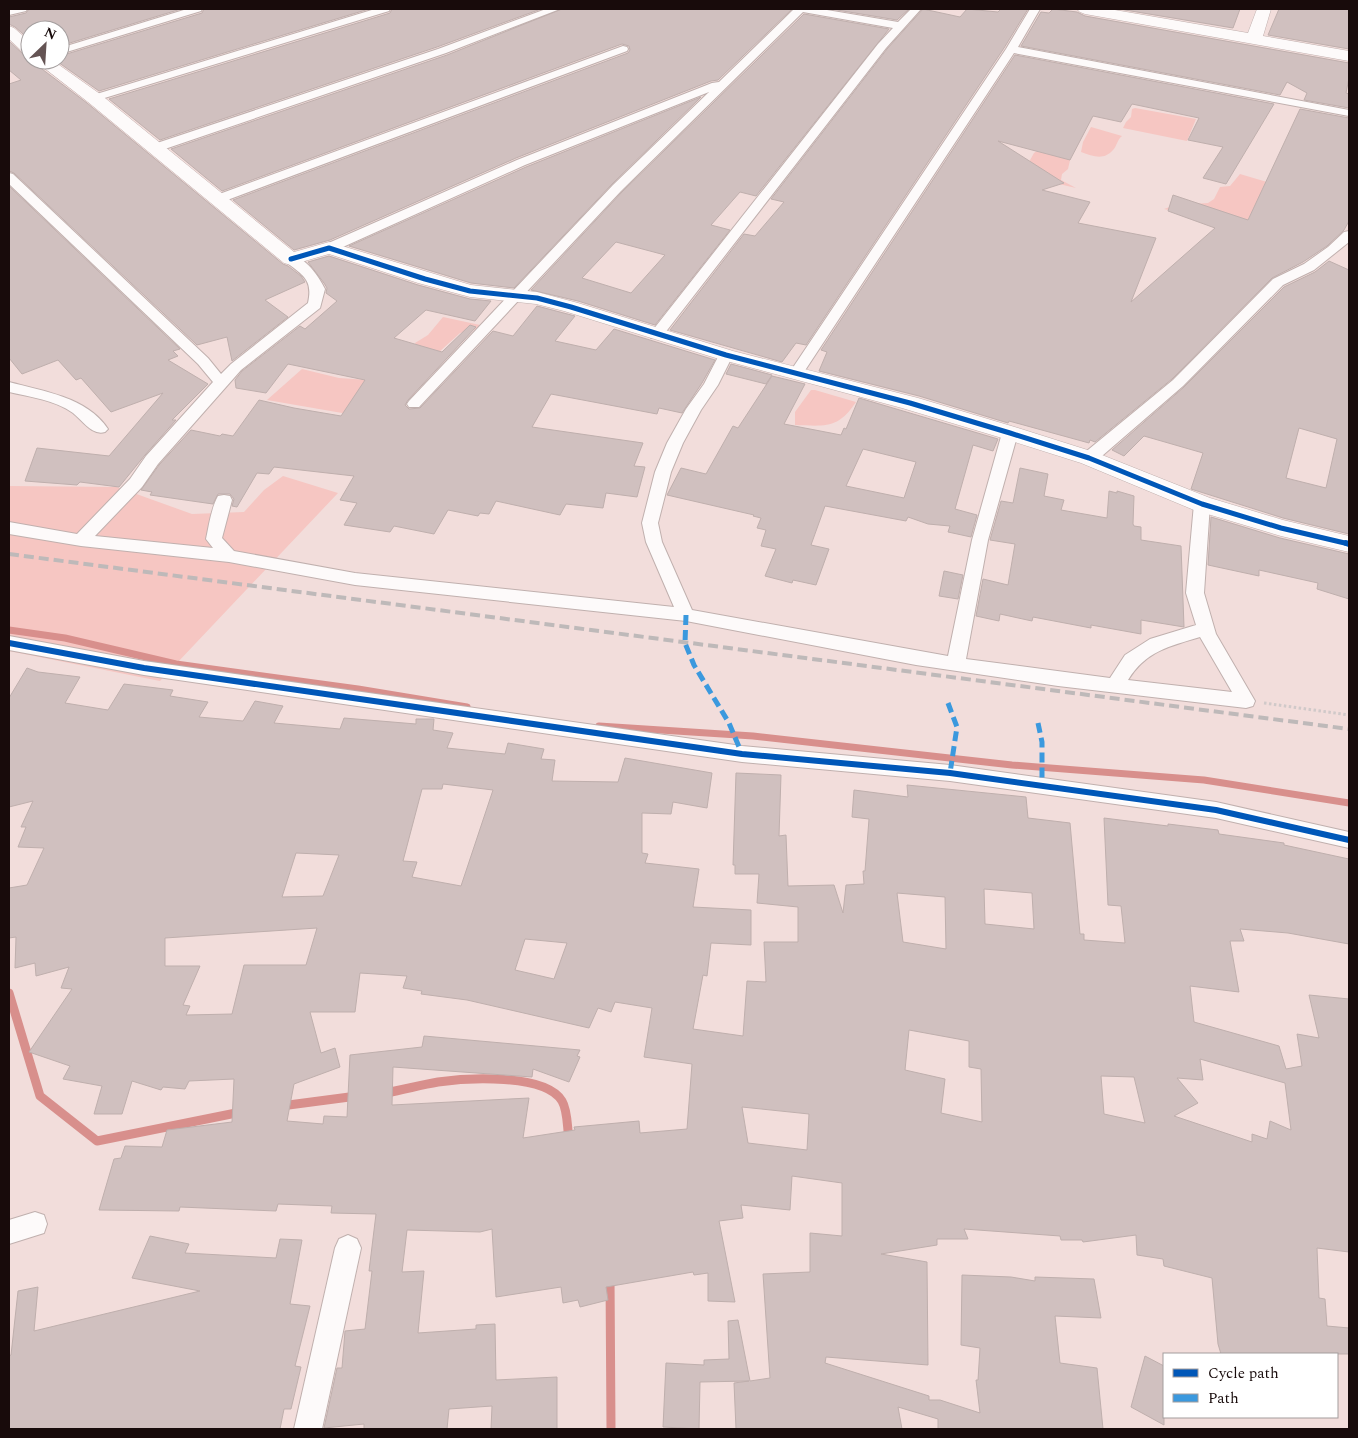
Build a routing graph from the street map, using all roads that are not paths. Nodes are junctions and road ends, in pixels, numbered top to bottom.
1 (22, 9) edge
2 (197, 9) edge
3 (385, 9) edge
4 (555, 9) edge
5 (800, 9) edge
6 (806, 9) edge
7 (916, 9) edge
8 (1034, 9) edge
9 (1085, 9) edge
10 (1264, 9) edge
11 (9, 12) edge
12 (900, 26) junction
13 (9, 31) edge
14 (1254, 40) junction
15 (20, 41) edge
16 (70, 48) edge
17 (623, 48) dead end
18 (1011, 49) junction
19 (1349, 56) edge
20 (56, 70) edge
21 (724, 82) junction
22 (94, 98) junction
23 (1349, 113) edge
24 (155, 148) junction
25 (9, 177) edge
26 (218, 199) junction
27 (1349, 235) edge
28 (329, 248) junction
29 (291, 259) junction
30 (513, 296) junction
31 (656, 335) junction
32 (726, 356) junction
33 (797, 372) junction
34 (221, 383) junction
35 (9, 387) edge
36 (414, 404) dead end
37 (100, 429) dead end
38 (1010, 433) junction
39 (1089, 458) junction
40 (224, 500) dead end
41 (1202, 504) junction
42 (9, 528) edge
43 (82, 540) junction
44 (1349, 544) edge
45 (229, 556) junction
46 (686, 615) junction
47 (1205, 629) junction
48 (9, 643) edge
49 (956, 663) junction
50 (1115, 685) junction
51 (1349, 840) edge
52 (34, 1224) dead end
53 (9, 1232) edge
54 (348, 1248) dead end
55 (308, 1429) edge

1 - 11 street
2 - 16 street
3 - 22 street
4 - 24 street
5 - 21 street
6 - 12 street
7 - 12 street
8 - 18 street
9 - 14 street
10 - 14 street
12 - 31 street
13 - 15 street
14 - 19 street
17 - 26 street
18 - 23 street
18 - 33 street
20 - 22 street
21 - 28 street
21 - 30 street
22 - 24 street
24 - 26 street
25 - 34 street
26 - 29 street
27 - 39 street
28 - 29 street
28 - 30 street
29 - 34 street
30 - 31 street
30 - 36 street
31 - 32 street
32 - 33 street
32 - 46 street
33 - 38 street
34 - 43 street
35 - 37 street
38 - 39 street
38 - 49 street
39 - 41 street
40 - 45 street
41 - 44 street
41 - 47 street
42 - 43 street
43 - 45 street
45 - 46 street
46 - 49 street
47 - 50 street
47 - 50 street
48 - 51 street
49 - 50 street
52 - 53 street
54 - 55 street

